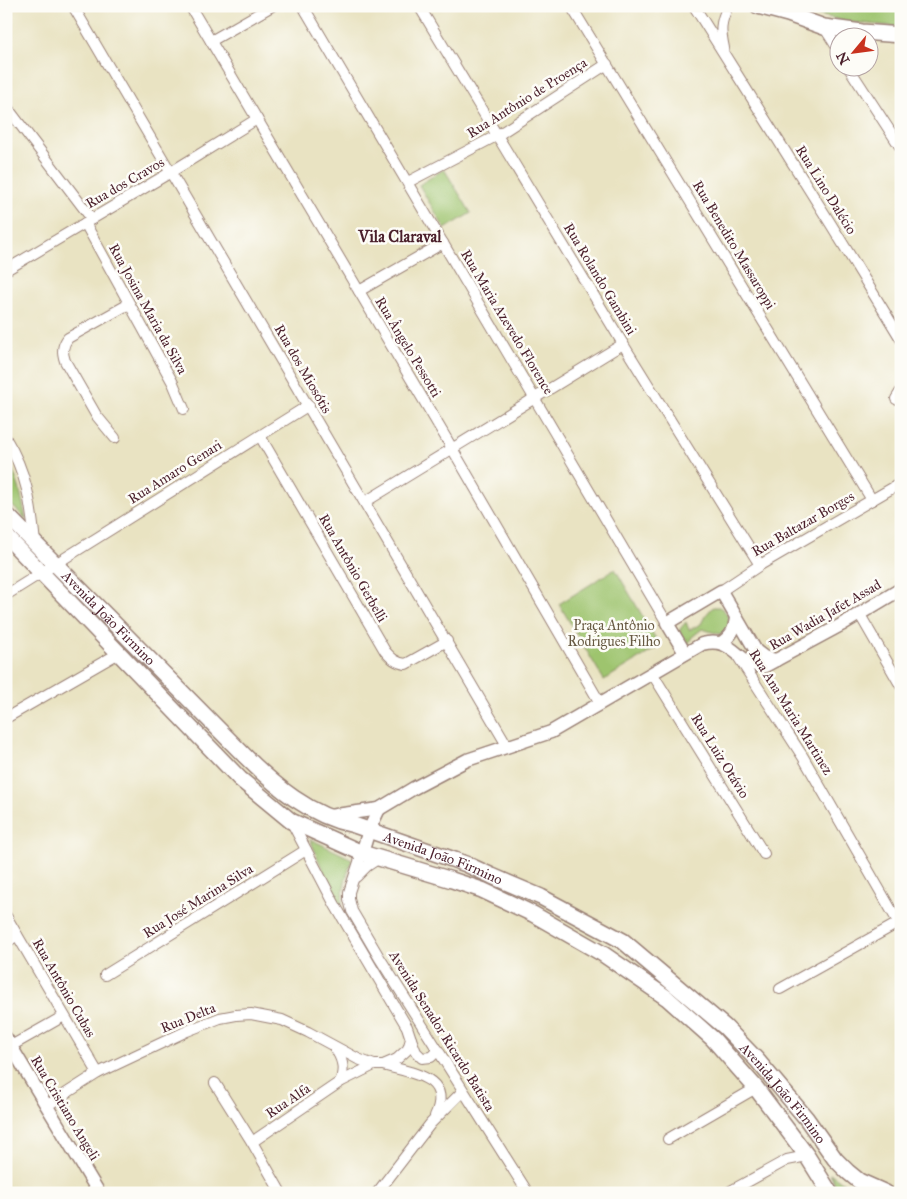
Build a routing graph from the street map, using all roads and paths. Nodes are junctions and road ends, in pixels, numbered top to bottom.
1 (73, 6) edge
2 (190, 6) edge
3 (272, 6) edge
4 (303, 6) edge
5 (419, 6) edge
6 (571, 6) edge
7 (694, 6) edge
8 (728, 6) edge
9 (758, 6) edge
10 (824, 26) junction
11 (832, 28) edge
12 (880, 35) edge
13 (901, 35) edge
14 (830, 36) edge
15 (211, 41) junction
16 (726, 56) junction
17 (607, 64) junction
18 (856, 78) edge
19 (6, 106) edge
20 (257, 119) junction
21 (498, 135) junction
22 (900, 144) edge
23 (171, 172) junction
24 (408, 182) junction
25 (88, 221) junction
26 (443, 243) junction
27 (6, 270) edge
28 (359, 291) junction
29 (129, 304) junction
30 (901, 339) edge
31 (623, 344) junction
32 (535, 398) junction
33 (309, 406) junction
34 (184, 409) dead end
35 (260, 436) junction
36 (115, 438) dead end
37 (6, 439) edge
38 (452, 449) junction
39 (901, 483) edge
40 (872, 500) junction
41 (365, 502) junction
42 (6, 514) edge
43 (6, 536) edge
44 (35, 543) junction
45 (57, 563) junction
46 (760, 565) junction
47 (42, 573) junction
48 (901, 589) edge
49 (721, 591) junction
50 (6, 595) edge
51 (859, 613) junction
52 (736, 617) junction
53 (667, 623) junction
54 (447, 641) junction
55 (720, 643) junction
56 (119, 653) junction
57 (685, 653) junction
58 (737, 654) junction
59 (776, 660) junction
60 (652, 673) junction
61 (901, 686) edge
62 (600, 703) junction
63 (6, 718) edge
64 (508, 746) junction
65 (379, 809) junction
66 (326, 816) junction
67 (291, 821) junction
68 (369, 830) junction
69 (306, 850) junction
70 (362, 853) junction
71 (764, 854) dead end
72 (379, 858) junction
73 (353, 879) junction
74 (6, 916) edge
75 (900, 925) edge
76 (17, 935) junction
77 (6, 943) edge
78 (105, 975) dead end
79 (780, 989) dead end
80 (64, 1016) junction
81 (411, 1039) junction
82 (9, 1042) edge
83 (332, 1045) junction
84 (438, 1050) junction
85 (378, 1065) junction
86 (98, 1073) junction
87 (340, 1082) junction
88 (215, 1084) dead end
89 (756, 1088) junction
90 (463, 1091) junction
91 (48, 1105) junction
92 (431, 1123) junction
93 (668, 1139) dead end
94 (252, 1142) junction
95 (796, 1142) junction
96 (807, 1156) junction
97 (787, 1160) junction
98 (98, 1193) edge
99 (280, 1193) edge
100 (377, 1193) edge
101 (528, 1193) edge
102 (727, 1193) edge
103 (830, 1193) edge
104 (886, 1193) edge

1 - 23 street, Rua dos Miosótis
2 - 15 street, Rua Ângelo Pessotti
3 - 15 street
4 - 24 street, Rua Maria Azevedo Florence
5 - 21 street, Rua Rolando Gambini
6 - 17 street, Rua Benedito Massaroppi
7 - 16 street, Rua Lino Dalécio
8 - 16 street, Rua Lino Dalécio
9 - 10 main road
10 - 11 main road
10 - 14 street
12 - 13 main road
15 - 20 street, Rua Ângelo Pessotti
16 - 30 street, Rua Lino Dalécio
17 - 21 street, Rua Antônio de Proença
17 - 40 street, Rua Benedito Massaroppi
18 - 22 street
19 - 25 street, Rua Josina Maria da Silva
20 - 23 street, Rua dos Cravos
20 - 28 street, Rua Ângelo Pessotti
21 - 24 street, Rua Antônio de Proença
21 - 31 street, Rua Rolando Gambini
23 - 25 street, Rua dos Cravos
23 - 33 street, Rua dos Miosótis
24 - 26 street, Rua Maria Azevedo Florence
25 - 27 street, Rua dos Cravos
25 - 29 street, Rua Josina Maria da Silva
26 - 28 street
26 - 32 street, Rua Maria Azevedo Florence
28 - 38 street, Rua Ângelo Pessotti
29 - 34 street, Rua Josina Maria da Silva
29 - 36 street
31 - 32 street
31 - 46 street, Rua Rolando Gambini
32 - 38 street
32 - 53 street, Rua Maria Azevedo Florence
33 - 35 street, Rua Amaro Genari
33 - 41 street, Rua dos Miosótis
35 - 45 street, Rua Amaro Genari
35 - 54 street, Rua Antônio Gerbelli
37 - 44 street
38 - 41 street
38 - 62 street, Rua Ângelo Pessotti
39 - 40 street, Rua Baltazar Borges
40 - 46 street, Rua Baltazar Borges
41 - 54 street, Rua dos Miosótis
42 - 44 main road, Avenida João Firmino
43 - 47 main road, Avenida João Firmino
44 - 45 main road, Avenida João Firmino
45 - 47 street, Rua Amaro Genari
45 - 66 main road, Avenida João Firmino
46 - 49 street, Rua Baltazar Borges
47 - 50 street, Rua Amaro Genari
47 - 56 main road, Avenida João Firmino
48 - 51 street, Rua Wadia Jafet Assad
49 - 52 street
49 - 53 street
51 - 59 street, Rua Wadia Jafet Assad
51 - 61 street
52 - 55 street
52 - 59 street
53 - 57 street, Rua Maria Azevedo Florence
54 - 64 street, Rua dos Miosótis
55 - 57 street
55 - 58 street, Rua Ana Maria Martinez
56 - 63 street
56 - 67 main road, Avenida João Firmino
57 - 60 street
58 - 59 street, Rua Wadia Jafet Assad
58 - 75 street, Rua Ana Maria Martinez
60 - 62 street
60 - 71 street, Rua Luiz Otávio
62 - 64 street
64 - 65 street
65 - 66 street
65 - 68 street
66 - 68 main road, Avenida João Firmino
67 - 69 street, Avenida Senador Ricardo Batista
67 - 70 main road, Avenida João Firmino
68 - 70 street
68 - 104 main road, Avenida João Firmino
69 - 78 street, Rua José Marina Silva
69 - 81 street, Avenida Senador Ricardo Batista
70 - 72 main road, Avenida João Firmino
70 - 73 street, Avenida Senador Ricardo Batista
72 - 73 street
72 - 89 main road, Avenida João Firmino
73 - 84 street, Avenida Senador Ricardo Batista
74 - 76 street, Rua Antônio Cubas
75 - 79 street
76 - 77 street
76 - 80 street, Rua Antônio Cubas
80 - 82 street
80 - 86 street, Rua Antônio Cubas
81 - 84 street, Avenida Senador Ricardo Batista
81 - 85 street
82 - 91 street, Rua Cristiano Angeli
83 - 85 street, Rua Delta
83 - 86 street, Rua Delta
83 - 87 street
84 - 90 street, Avenida Senador Ricardo Batista
85 - 87 street, Rua Alfa
85 - 92 street, Rua Delta
86 - 91 street, Rua Delta
87 - 94 street, Rua Alfa
88 - 94 street
89 - 93 street
89 - 95 main road, Avenida João Firmino
90 - 92 street
90 - 101 street, Avenida Senador Ricardo Batista
91 - 98 street, Rua Cristiano Angeli
92 - 100 street
94 - 99 street
95 - 96 main road, Avenida João Firmino
95 - 97 street
96 - 97 street
96 - 103 main road, Avenida João Firmino
97 - 102 street

